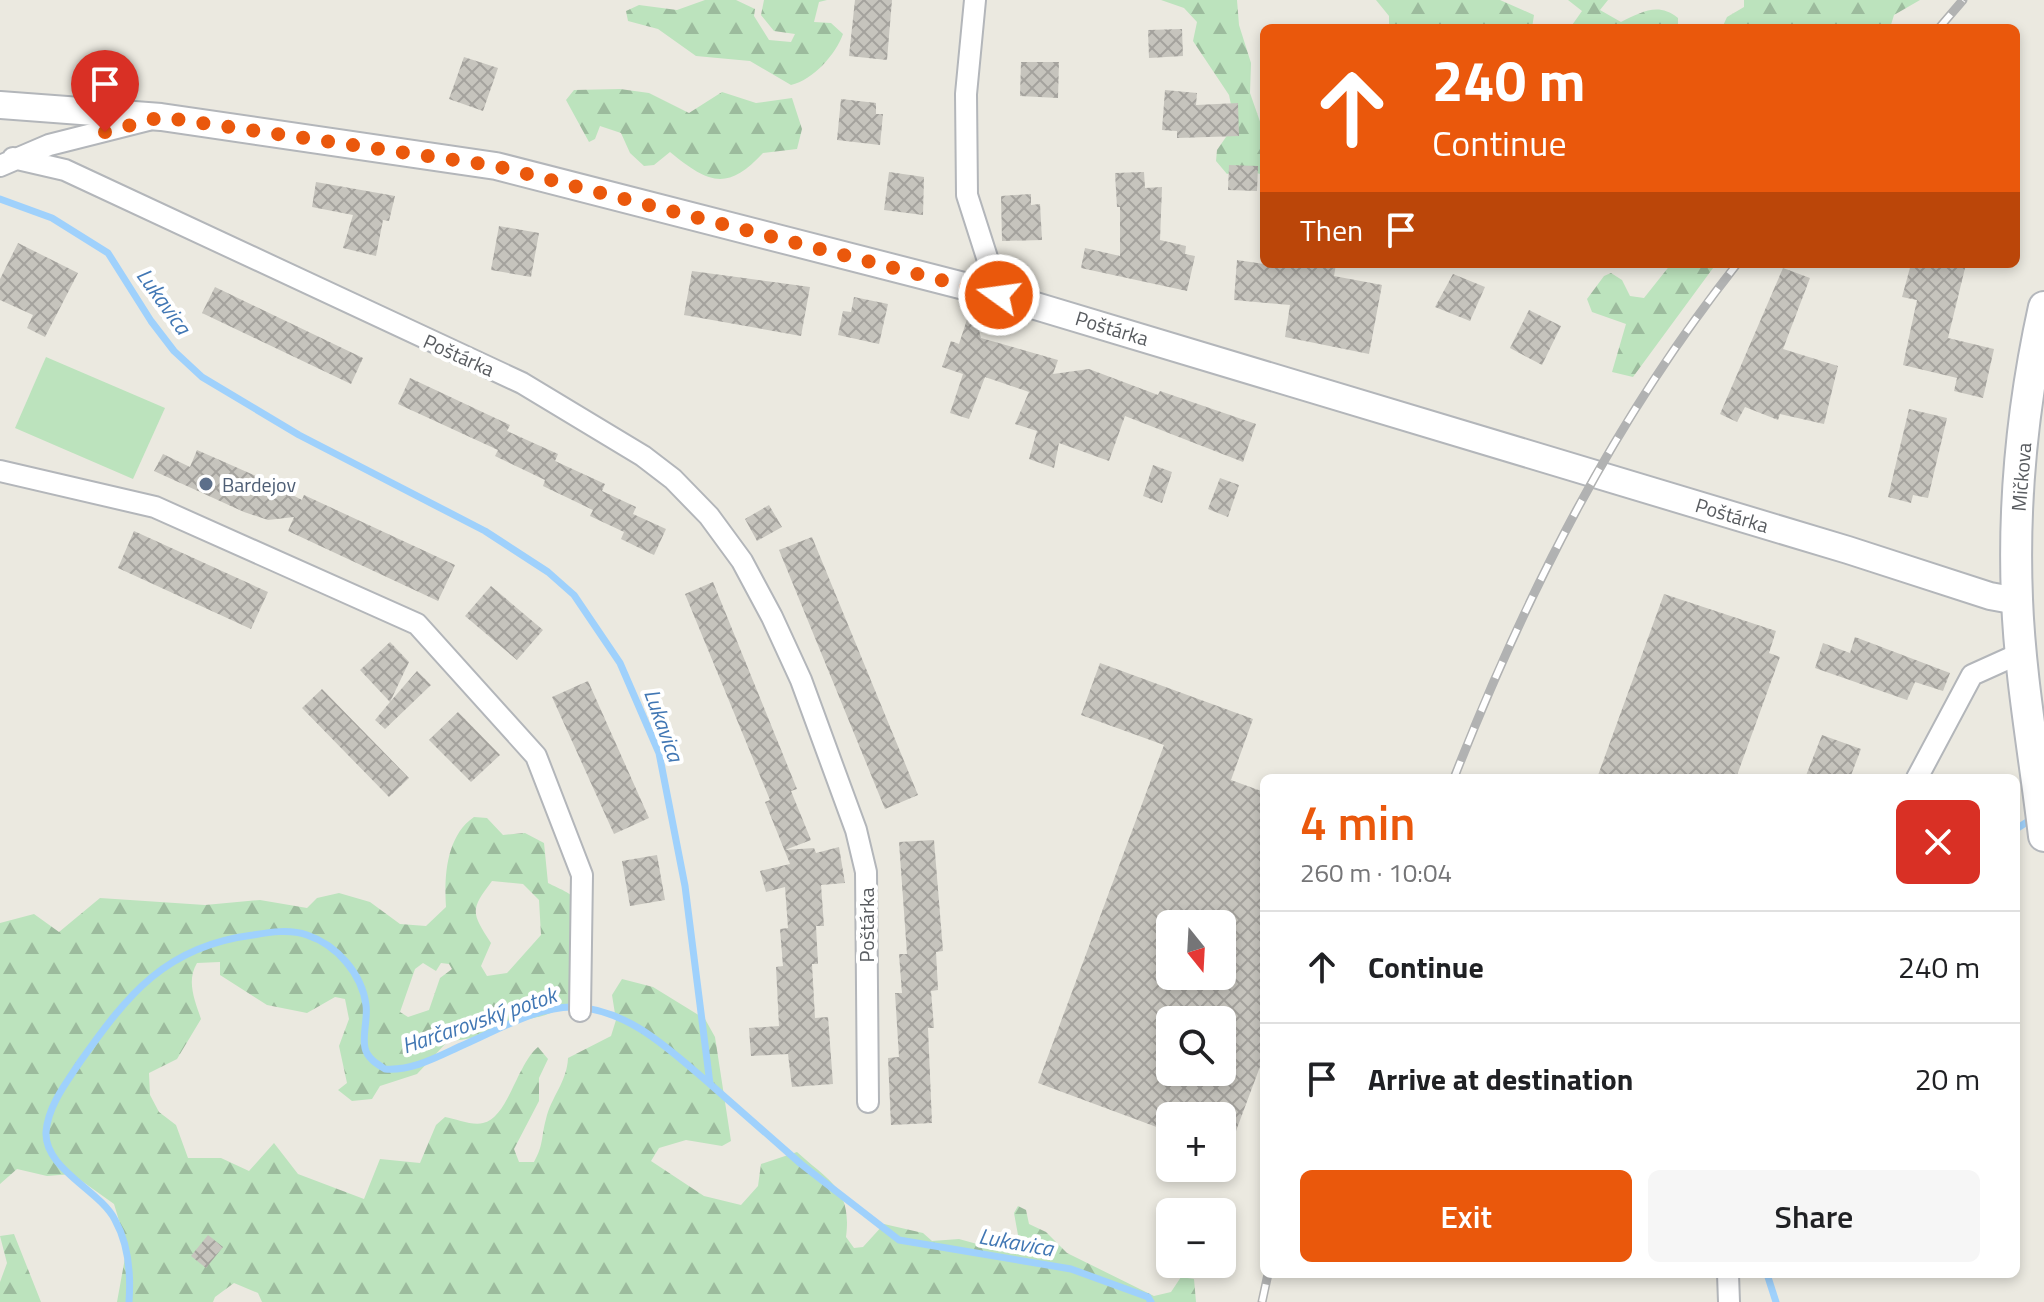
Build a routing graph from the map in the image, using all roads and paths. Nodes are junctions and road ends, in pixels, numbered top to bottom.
1 (975, 0) edge
2 (0, 105) edge
3 (161, 117) junction
4 (6, 162) edge
5 (999, 295) junction
6 (2044, 307) edge
7 (0, 471) edge
8 (2017, 601) junction
9 (2023, 652) junction
10 (1919, 774) edge
11 (2044, 836) edge
12 (580, 1011) dead end
13 (868, 1102) dead end
14 (1728, 1278) edge
15 (1729, 1302) edge

1 - 5 street
2 - 3 street, Poštárka
3 - 4 street
3 - 5 street, Poštárka
4 - 13 street, Poštárka
5 - 8 street, Poštárka
6 - 8 main road, Mičkova
7 - 12 street
8 - 9 main road, Mičkova
9 - 10 street
9 - 11 main road, Mičkova
14 - 15 street

